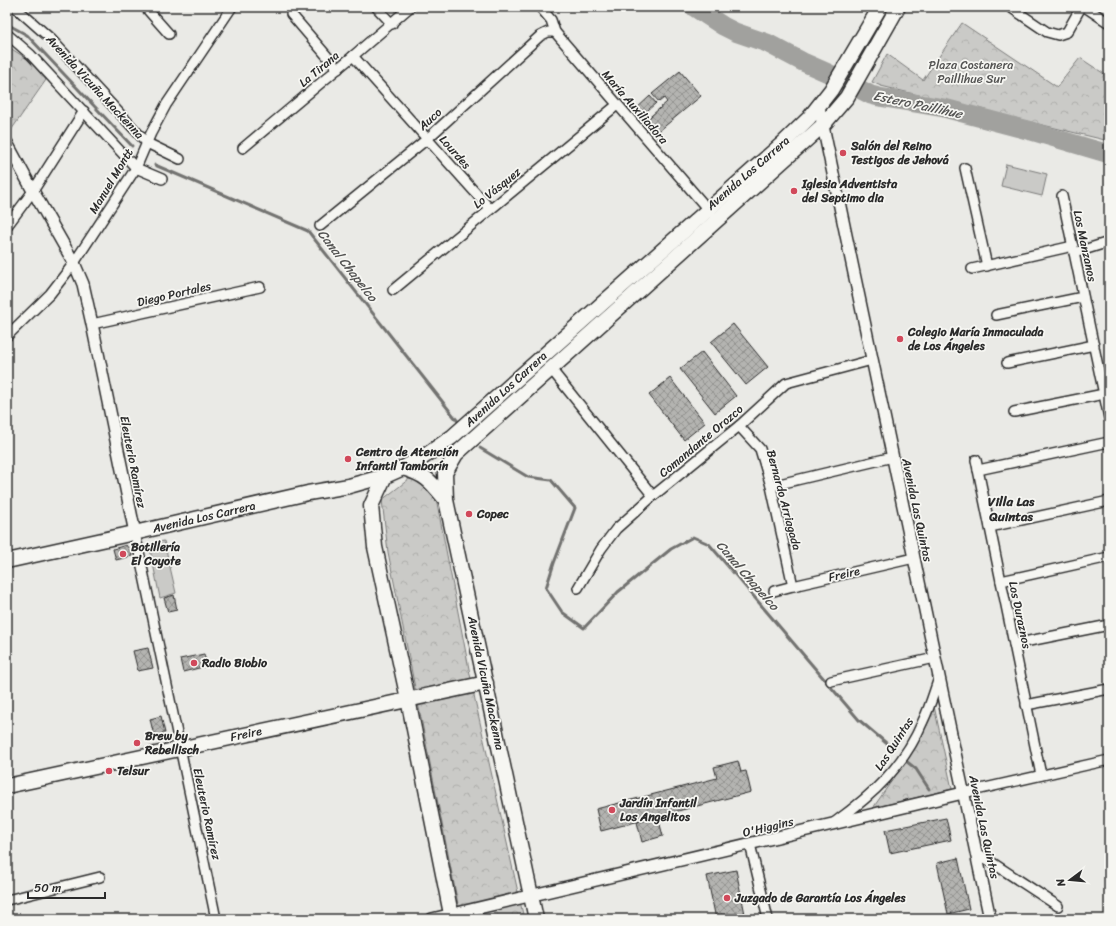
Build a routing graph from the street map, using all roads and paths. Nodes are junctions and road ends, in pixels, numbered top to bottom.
1 (14, 7) edge
2 (147, 7) edge
3 (232, 7) edge
4 (376, 7) edge
5 (410, 7) edge
6 (540, 7) edge
7 (880, 7) edge
8 (898, 7) edge
9 (1010, 7) edge
10 (1081, 7) edge
11 (1085, 7) edge
12 (291, 14) dead end
13 (1109, 23) edge
14 (392, 24) junction
15 (555, 32) junction
16 (7, 34) edge
17 (169, 34) dead end
18 (353, 56) junction
19 (338, 69) junction
20 (617, 105) junction
21 (819, 107) junction
22 (84, 111) junction
23 (823, 125) junction
24 (427, 139) junction
25 (7, 143) edge
26 (146, 143) junction
27 (243, 148) dead end
28 (180, 159) dead end
29 (136, 168) junction
30 (965, 168) dead end
31 (162, 179) dead end
32 (33, 191) junction
33 (1062, 196) dead end
34 (490, 209) junction
35 (707, 209) junction
36 (717, 221) junction
37 (7, 226) edge
38 (320, 226) dead end
39 (1109, 242) edge
40 (1073, 249) junction
41 (74, 263) junction
42 (987, 266) junction
43 (972, 269) dead end
44 (260, 286) dead end
45 (393, 290) dead end
46 (1084, 297) junction
47 (996, 315) dead end
48 (92, 324) junction
49 (7, 336) edge
50 (1094, 345) junction
51 (872, 360) junction
52 (1007, 363) dead end
53 (550, 369) junction
54 (1104, 394) junction
55 (1014, 412) dead end
56 (1109, 418) edge
57 (739, 426) junction
58 (1109, 442) edge
59 (893, 457) junction
60 (976, 460) dead end
61 (404, 468) junction
62 (978, 470) junction
63 (385, 476) junction
64 (771, 486) junction
65 (653, 496) junction
66 (446, 500) junction
67 (1109, 500) edge
68 (990, 527) junction
69 (135, 533) junction
70 (1109, 557) edge
71 (914, 558) junction
72 (7, 561) edge
73 (1000, 581) junction
74 (793, 586) junction
75 (578, 588) dead end
76 (774, 591) dead end
77 (1109, 625) edge
78 (1014, 644) junction
79 (935, 658) junction
80 (939, 678) junction
81 (831, 681) dead end
82 (486, 683) junction
83 (1109, 689) edge
84 (408, 699) junction
85 (1026, 705) junction
86 (180, 749) junction
87 (1109, 760) edge
88 (1041, 775) junction
89 (7, 786) edge
90 (963, 794) junction
91 (832, 825) junction
92 (750, 844) junction
93 (976, 852) junction
94 (100, 877) dead end
95 (531, 896) junction
96 (7, 900) edge
97 (1058, 906) dead end
98 (452, 917) edge
99 (216, 919) edge
100 (432, 919) edge
101 (536, 919) edge
102 (768, 919) edge
103 (990, 919) edge

1 - 26 street, Avenida Vicuña Mackenna
2 - 17 street
3 - 26 street, Manuel Montt
4 - 14 street
5 - 14 street, La Tirana
6 - 15 street, María Auxiliadora
7 - 21 main road, Avenida Los Carrera
8 - 23 main road, Avenida Los Carrera
9 - 10 street
11 - 13 street
12 - 19 street
14 - 18 street, La Tirana
15 - 20 street, María Auxiliadora
15 - 24 street, Auco
16 - 22 street, Avenida Vicuña Mackenna
18 - 19 street, La Tirana
18 - 24 street, Lourdes
19 - 27 street, La Tirana
20 - 34 street, Lo Vásquez
20 - 35 street, María Auxiliadora
21 - 23 street, Avenida Las Quintas
21 - 35 main road, Avenida Los Carrera
22 - 29 street, Avenida Vicuña Mackenna
22 - 32 street
23 - 36 main road, Avenida Los Carrera
23 - 51 street, Avenida Las Quintas
24 - 34 street, Lourdes
24 - 38 street, Auco
25 - 32 street, Eleuterio Ramírez
26 - 28 street, Avenida Vicuña Mackenna
26 - 29 street, Manuel Montt
29 - 31 street, Avenida Vicuña Mackenna
29 - 41 street, Manuel Montt
30 - 42 street
32 - 37 street
32 - 41 street, Eleuterio Ramírez
33 - 40 street, Los Manzanos
34 - 45 street, Lo Vásquez
35 - 36 street, María Auxiliadora
35 - 61 main road, Avenida Los Carrera
36 - 53 main road, Avenida Los Carrera
39 - 40 street
40 - 42 street
40 - 46 street, Los Manzanos
41 - 48 street, Eleuterio Ramírez
41 - 49 street, Manuel Montt
42 - 43 street
44 - 48 street, Diego Portales
46 - 47 street
46 - 50 street, Los Manzanos
48 - 69 street, Eleuterio Ramírez
50 - 52 street
50 - 54 street, Los Manzanos
51 - 57 street, Comandante Orozco
51 - 59 street, Avenida Las Quintas
53 - 65 street
53 - 66 main road, Avenida Los Carrera
54 - 55 street
54 - 56 street, Los Manzanos
57 - 64 street, Bernardo Arriagada
57 - 65 street, Comandante Orozco
58 - 62 street
59 - 64 street
59 - 71 street, Avenida Las Quintas
60 - 62 street, Los Duraznos
61 - 63 main road, Avenida Los Carrera
61 - 66 main road, Avenida Vicuña Mackenna
62 - 68 street, Los Duraznos
63 - 69 main road, Avenida Los Carrera
63 - 84 main road
64 - 74 street, Bernardo Arriagada
65 - 75 street, Comandante Orozco
66 - 82 main road, Avenida Vicuña Mackenna
67 - 68 street
68 - 73 street, Los Duraznos
69 - 72 main road, Avenida Los Carrera
69 - 86 street, Eleuterio Ramírez
70 - 73 street
71 - 74 street, Freire
71 - 79 street, Avenida Las Quintas
73 - 78 street, Los Duraznos
74 - 76 street, Freire
77 - 78 street
78 - 85 street, Los Duraznos
79 - 80 street, Avenida Las Quintas
79 - 81 street
80 - 90 street, Avenida Las Quintas
80 - 91 street, Las Quintas
82 - 84 main road, Freire
82 - 95 main road, Avenida Vicuña Mackenna
83 - 85 street
84 - 86 main road, Freire
84 - 98 main road
85 - 88 street, Los Duraznos
86 - 89 main road, Freire
86 - 99 street, Eleuterio Ramírez
87 - 88 street, O'Higgins
88 - 90 street, O'Higgins
90 - 91 street, O'Higgins
90 - 93 street, Avenida Las Quintas
91 - 92 street, O'Higgins
92 - 95 street, O'Higgins
92 - 102 street
93 - 97 street
93 - 103 street, Avenida Las Quintas
94 - 96 street
95 - 98 street, O'Higgins
95 - 101 main road, Avenida Vicuña Mackenna
98 - 100 street, O'Higgins

